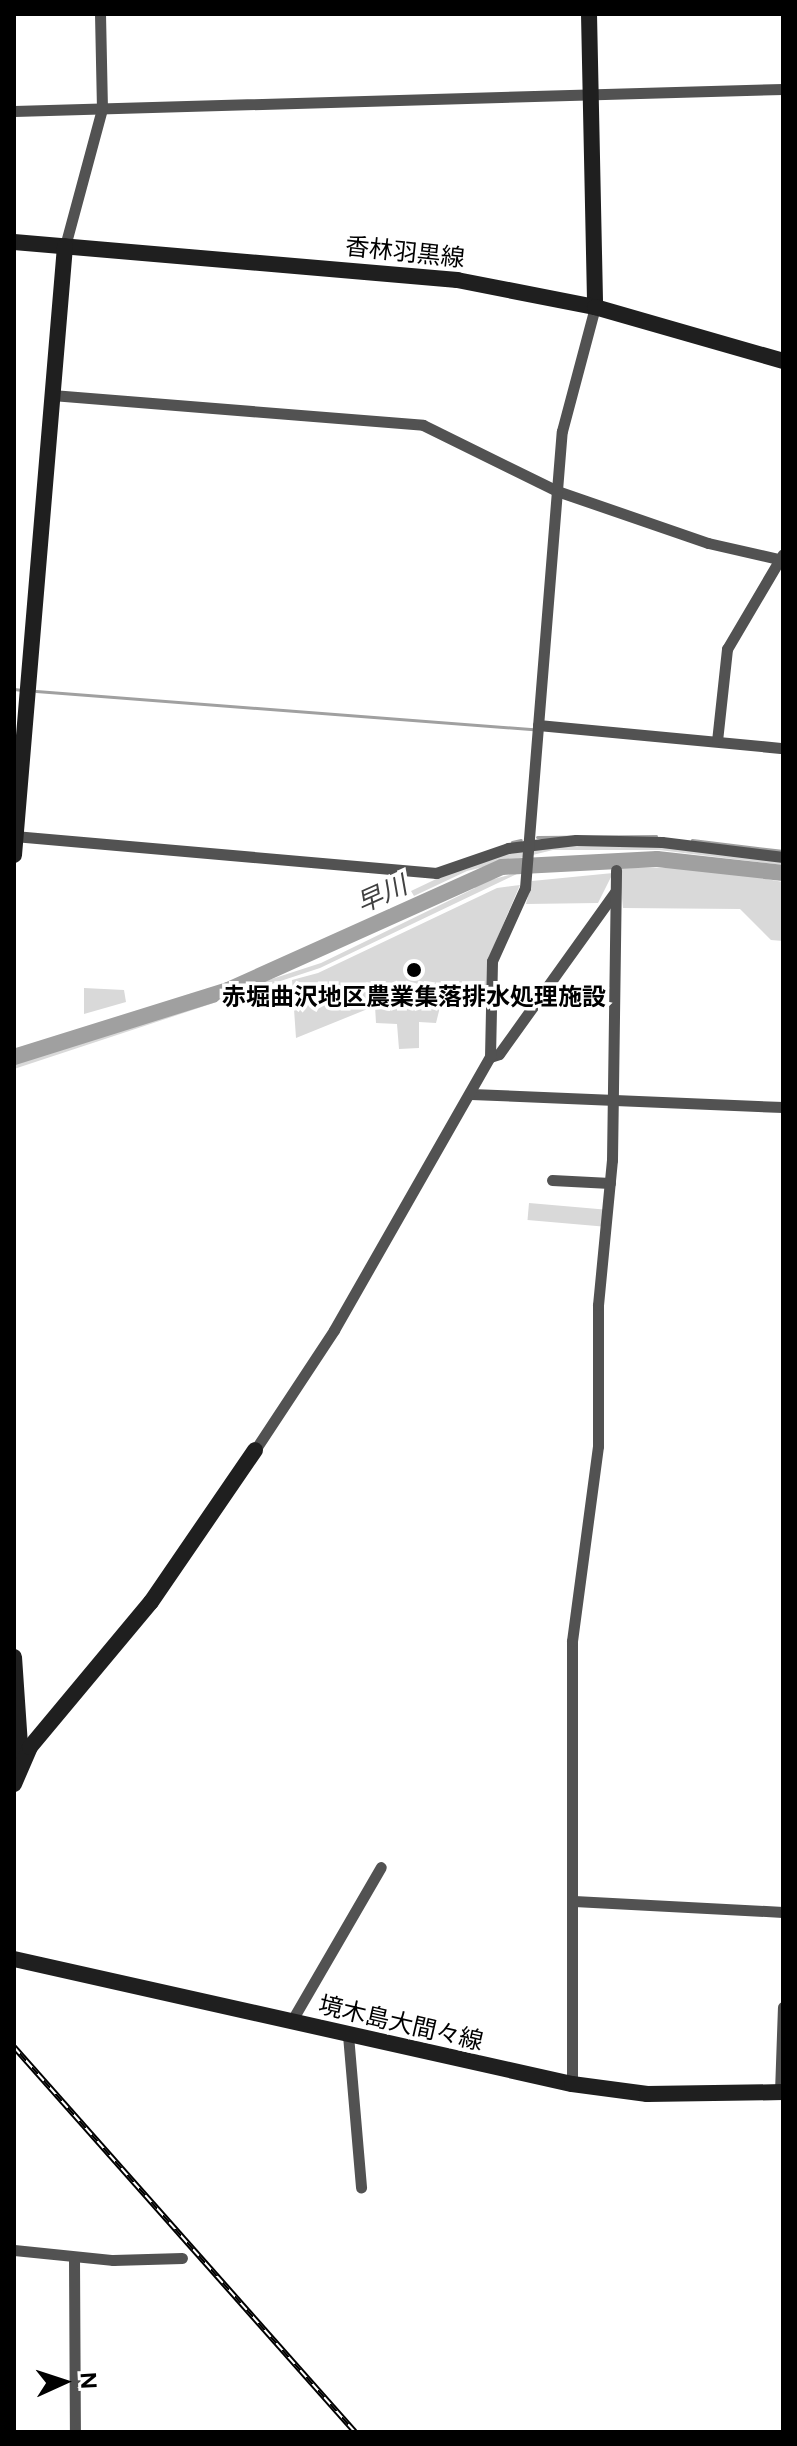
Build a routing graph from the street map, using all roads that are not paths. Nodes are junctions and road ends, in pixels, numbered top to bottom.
1 (100, 14) edge
2 (589, 14) edge
3 (783, 89) edge
4 (591, 95) junction
5 (102, 109) junction
6 (14, 111) edge
7 (14, 242) edge
8 (65, 246) junction
9 (595, 307) junction
10 (783, 361) edge
11 (52, 395) junction
12 (557, 491) junction
13 (782, 557) edge
14 (538, 725) junction
15 (717, 741) junction
16 (783, 748) edge
17 (15, 836) edge
18 (529, 847) junction
19 (14, 855) edge
20 (783, 857) edge
21 (616, 870) dead end
22 (615, 892) junction
23 (490, 1057) junction
24 (471, 1094) junction
25 (612, 1100) junction
26 (783, 1107) edge
27 (552, 1180) dead end
28 (610, 1183) junction
29 (255, 1450) joint
30 (14, 1657) edge
31 (21, 1761) junction
32 (14, 1784) edge
33 (381, 1867) dead end
34 (574, 1901) junction
35 (783, 1912) edge
36 (14, 1959) edge
37 (783, 2007) edge
38 (291, 2022) junction
39 (348, 2035) junction
40 (572, 2084) junction
41 (782, 2092) edge
42 (361, 2187) dead end
43 (14, 2250) edge
44 (74, 2258) junction
45 (182, 2258) dead end
46 (75, 2432) edge

1 - 5 street
2 - 4 main road
3 - 4 street
4 - 5 street
4 - 9 main road
5 - 6 street
5 - 8 street
7 - 8 main road, 香林羽黒線
8 - 9 main road, 香林羽黒線
8 - 11 main road
9 - 10 main road, 香林羽黒線
9 - 12 street
11 - 12 street
11 - 17 main road
12 - 13 street
12 - 14 street
13 - 15 street
14 - 15 street
14 - 18 street
15 - 16 street
17 - 18 street
17 - 19 main road
18 - 20 street
18 - 23 street
21 - 22 street
22 - 23 street
22 - 25 street
23 - 24 street
24 - 25 street
24 - 29 street
25 - 26 street
25 - 28 street
27 - 28 street
28 - 34 street
29 - 31 main road
30 - 31 main road
31 - 32 main road
33 - 38 street
34 - 35 street
34 - 40 street
36 - 38 main road, 境木島大間々線
37 - 41 street
38 - 39 main road, 境木島大間々線
39 - 40 main road, 境木島大間々線
39 - 42 street
40 - 41 main road, 境木島大間々線
43 - 44 street
44 - 45 street
44 - 46 street

